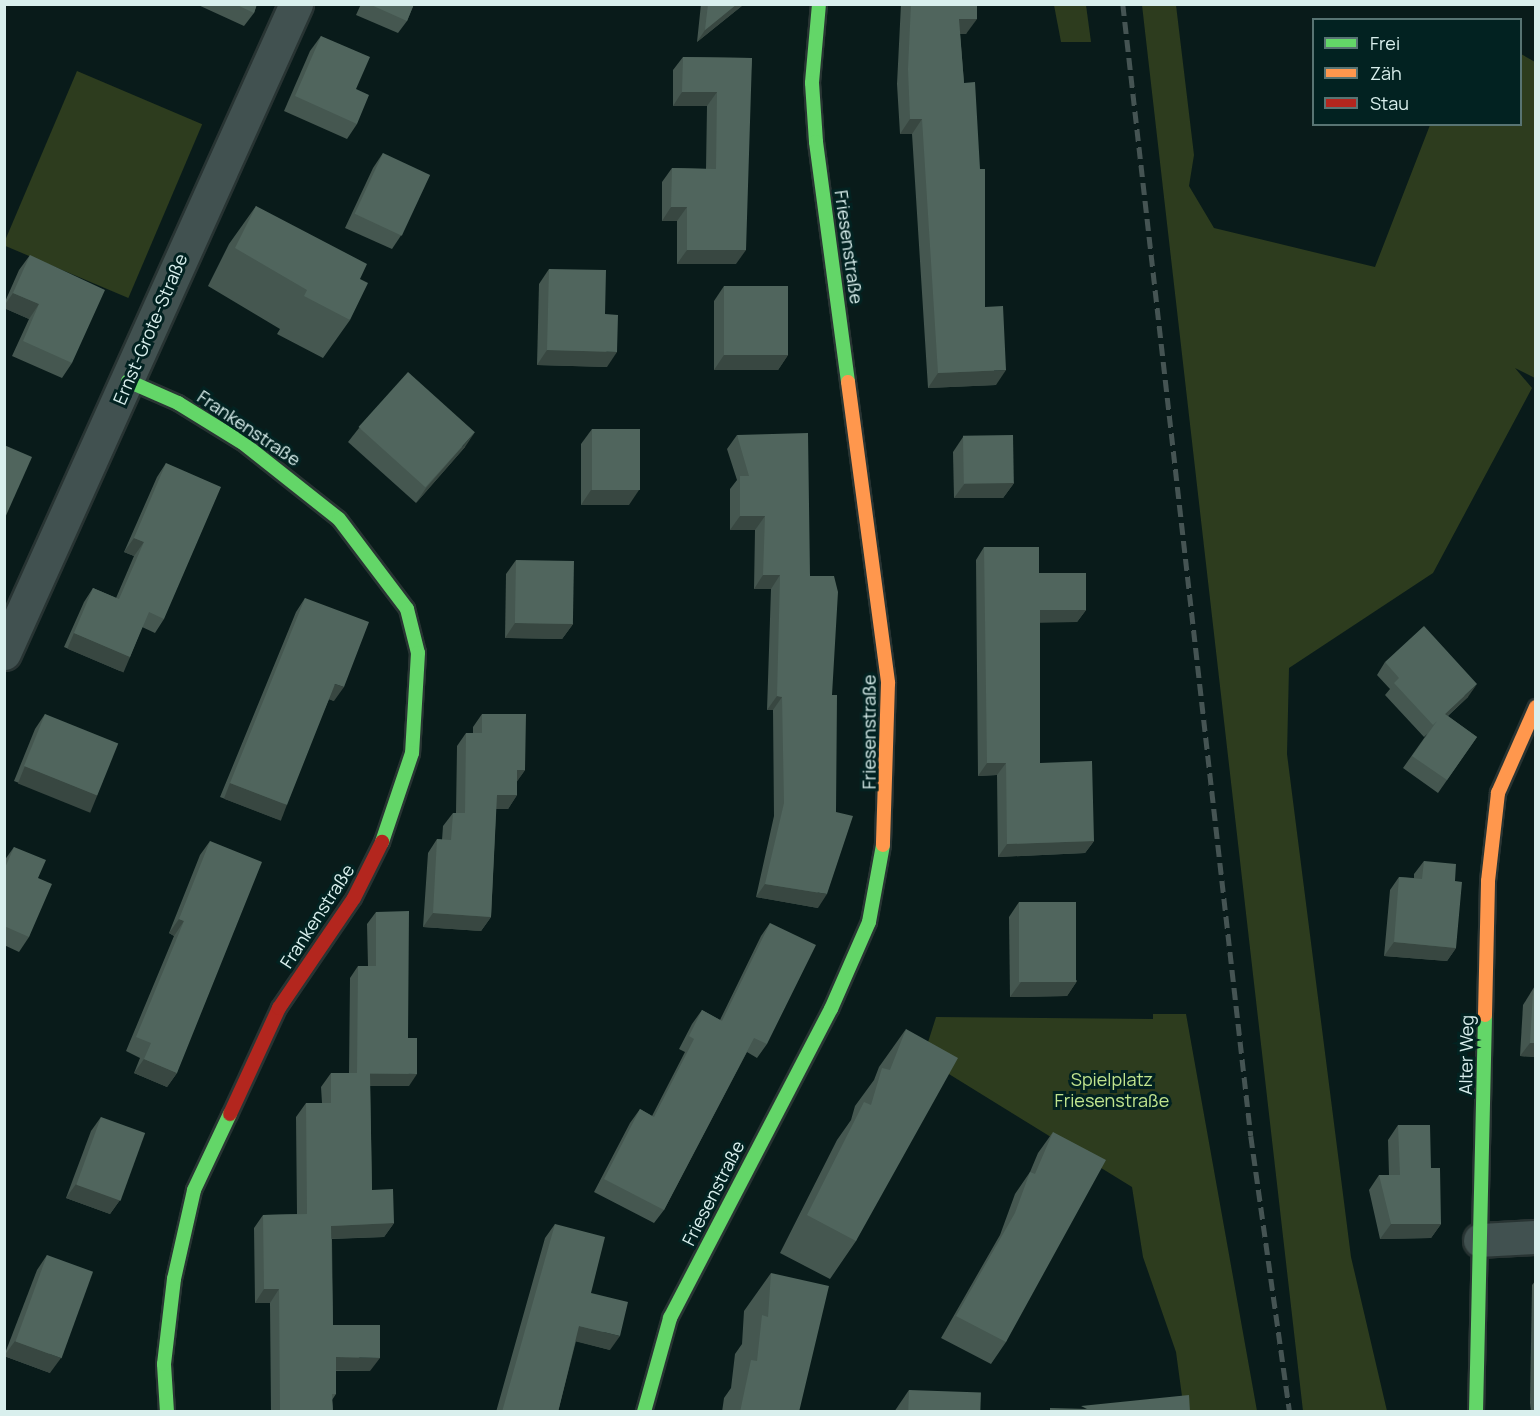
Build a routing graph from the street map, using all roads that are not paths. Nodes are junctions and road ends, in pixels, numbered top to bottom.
1 (296, 4) edge
2 (819, 4) edge
3 (128, 381) junction
4 (4, 653) edge
5 (1536, 707) edge
6 (1536, 1237) edge
7 (1480, 1240) junction
8 (167, 1412) edge
9 (644, 1412) edge
10 (1476, 1412) edge

1 - 3 street, Ernst-Grote-Straße
2 - 9 street, Friesenstraße
3 - 4 street, Ernst-Grote-Straße
3 - 8 street, Frankenstraße
5 - 7 street, Alter Weg
6 - 7 street
7 - 10 street, Alter Weg

